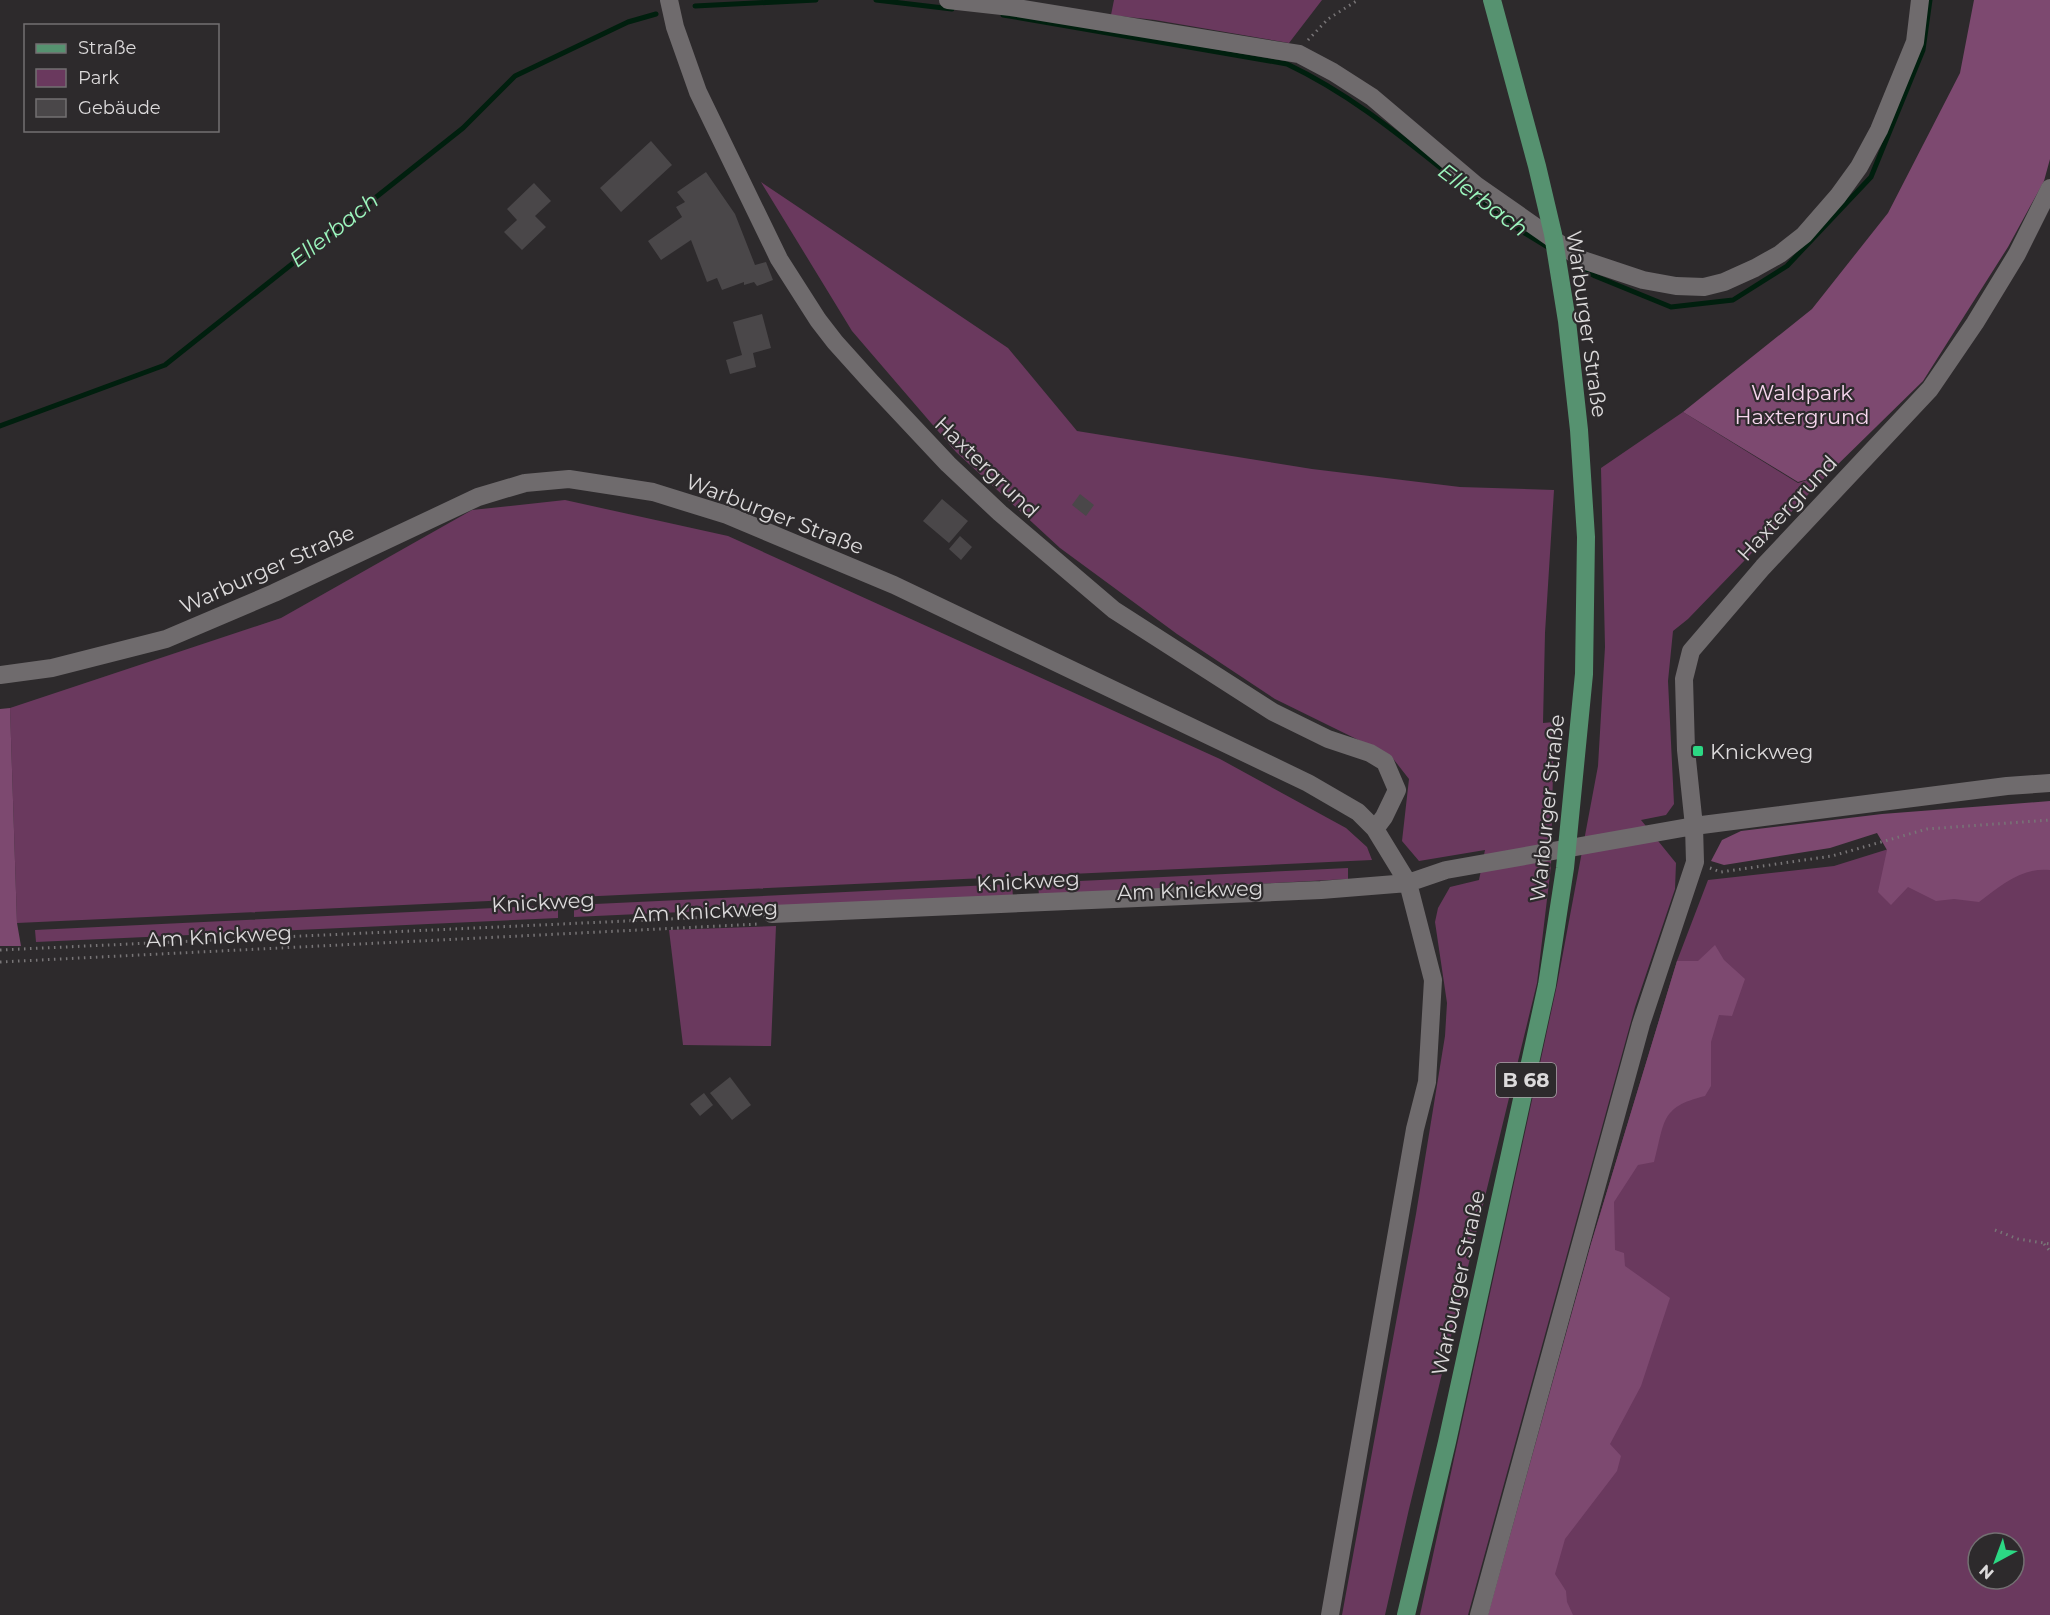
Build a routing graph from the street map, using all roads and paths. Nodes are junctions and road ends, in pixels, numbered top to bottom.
1 (669, 0) edge
2 (948, 0) edge
3 (1358, 0) edge
4 (1492, 0) edge
5 (1920, 0) edge
6 (1299, 54) junction
7 (2050, 188) edge
8 (0, 675) edge
9 (2050, 783) edge
10 (2050, 820) edge
11 (1694, 826) junction
12 (1375, 829) junction
13 (1695, 862) junction
14 (1408, 883) junction
15 (766, 919) junction
16 (0, 950) edge
17 (0, 962) edge
18 (1995, 1230) dead end
19 (2044, 1244) junction
20 (2050, 1244) edge
21 (2050, 1251) edge
22 (1330, 1615) edge
23 (1406, 1615) edge
24 (1479, 1615) edge

1 - 12 street, Haxtergrund
2 - 6 street
3 - 6 path
4 - 23 main road, Warburger Straße / B 68
5 - 6 street
7 - 11 street, Haxtergrund
8 - 12 street, Warburger Straße
9 - 11 street, Knickweg
10 - 13 path
11 - 13 street, Haxtergrund
11 - 14 street, Knickweg
12 - 14 street, Warburger Straße
13 - 24 street
14 - 15 street, Knickweg
14 - 22 street, Warburger Straße
15 - 16 path, Knickweg
15 - 17 path, Am Knickweg
18 - 19 path
19 - 20 path
19 - 21 path

